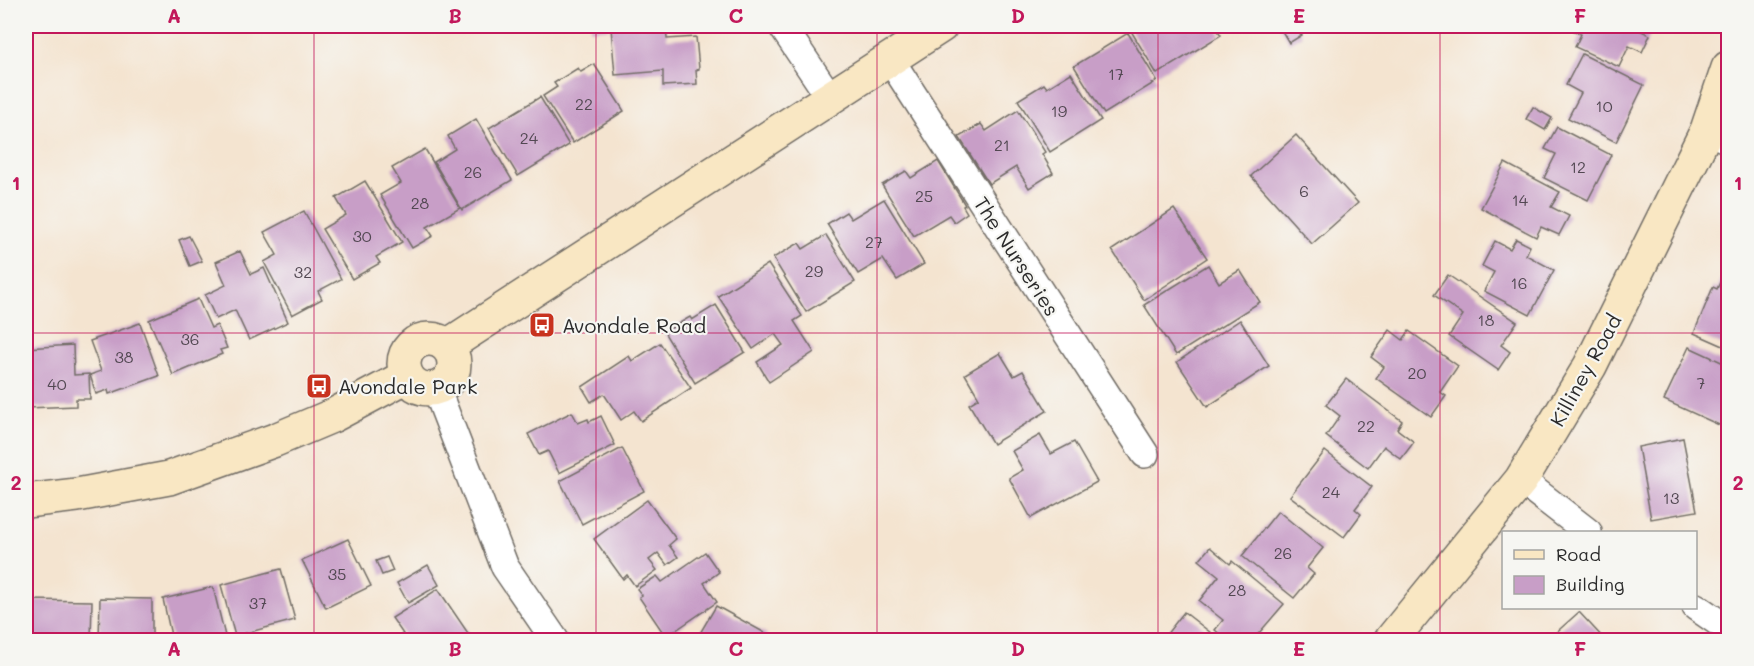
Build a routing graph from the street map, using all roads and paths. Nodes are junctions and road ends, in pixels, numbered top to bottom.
1 (782, 26) edge
2 (941, 26) edge
3 (890, 59) junction
4 (1728, 68) edge
5 (829, 96) junction
6 (1718, 135) edge
7 (419, 382) junction
8 (1145, 454) dead end
9 (1521, 480) junction
10 (26, 501) edge
11 (1587, 531) edge
12 (1697, 608) edge
13 (1728, 629) edge
14 (555, 640) edge
15 (1391, 640) edge

1 - 5 street
2 - 3 street
3 - 5 street
3 - 8 street, The Nurseries
4 - 6 street, Killiney Road
5 - 7 street
6 - 9 street, Killiney Road
7 - 10 street
7 - 14 street
9 - 11 street
9 - 15 street, Killiney Road
12 - 13 street

